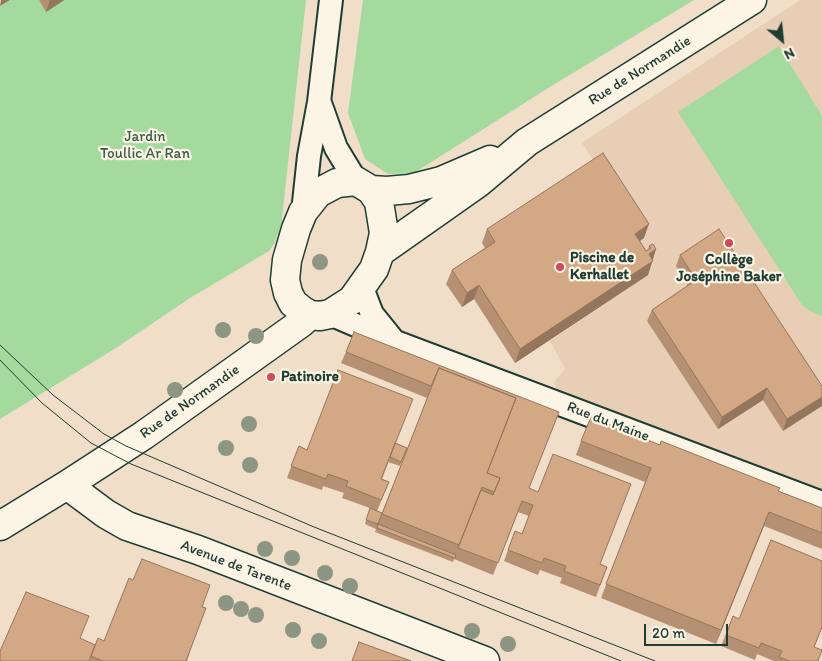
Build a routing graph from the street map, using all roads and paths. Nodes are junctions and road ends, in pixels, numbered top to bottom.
1 (331, 0) edge
2 (752, 0) edge
3 (319, 102) junction
4 (527, 142) junction
5 (363, 186) junction
6 (302, 212) junction
7 (380, 252) junction
8 (362, 288) junction
9 (320, 314) junction
10 (393, 341) junction
11 (67, 485) junction
12 (822, 503) edge
13 (0, 526) edge
14 (485, 661) edge

1 - 3 street
2 - 4 street, Rue de Normandie
3 - 5 street
3 - 6 street
4 - 5 street, Rue de Normandie
4 - 7 street, Rue de Normandie
5 - 6 street
5 - 7 street
6 - 9 street
7 - 8 street
8 - 9 street
8 - 10 street
9 - 10 street, Rue du Maine
9 - 11 street, Rue de Normandie
10 - 12 street, Rue du Maine
11 - 13 street
11 - 14 street, Avenue de Tarente

